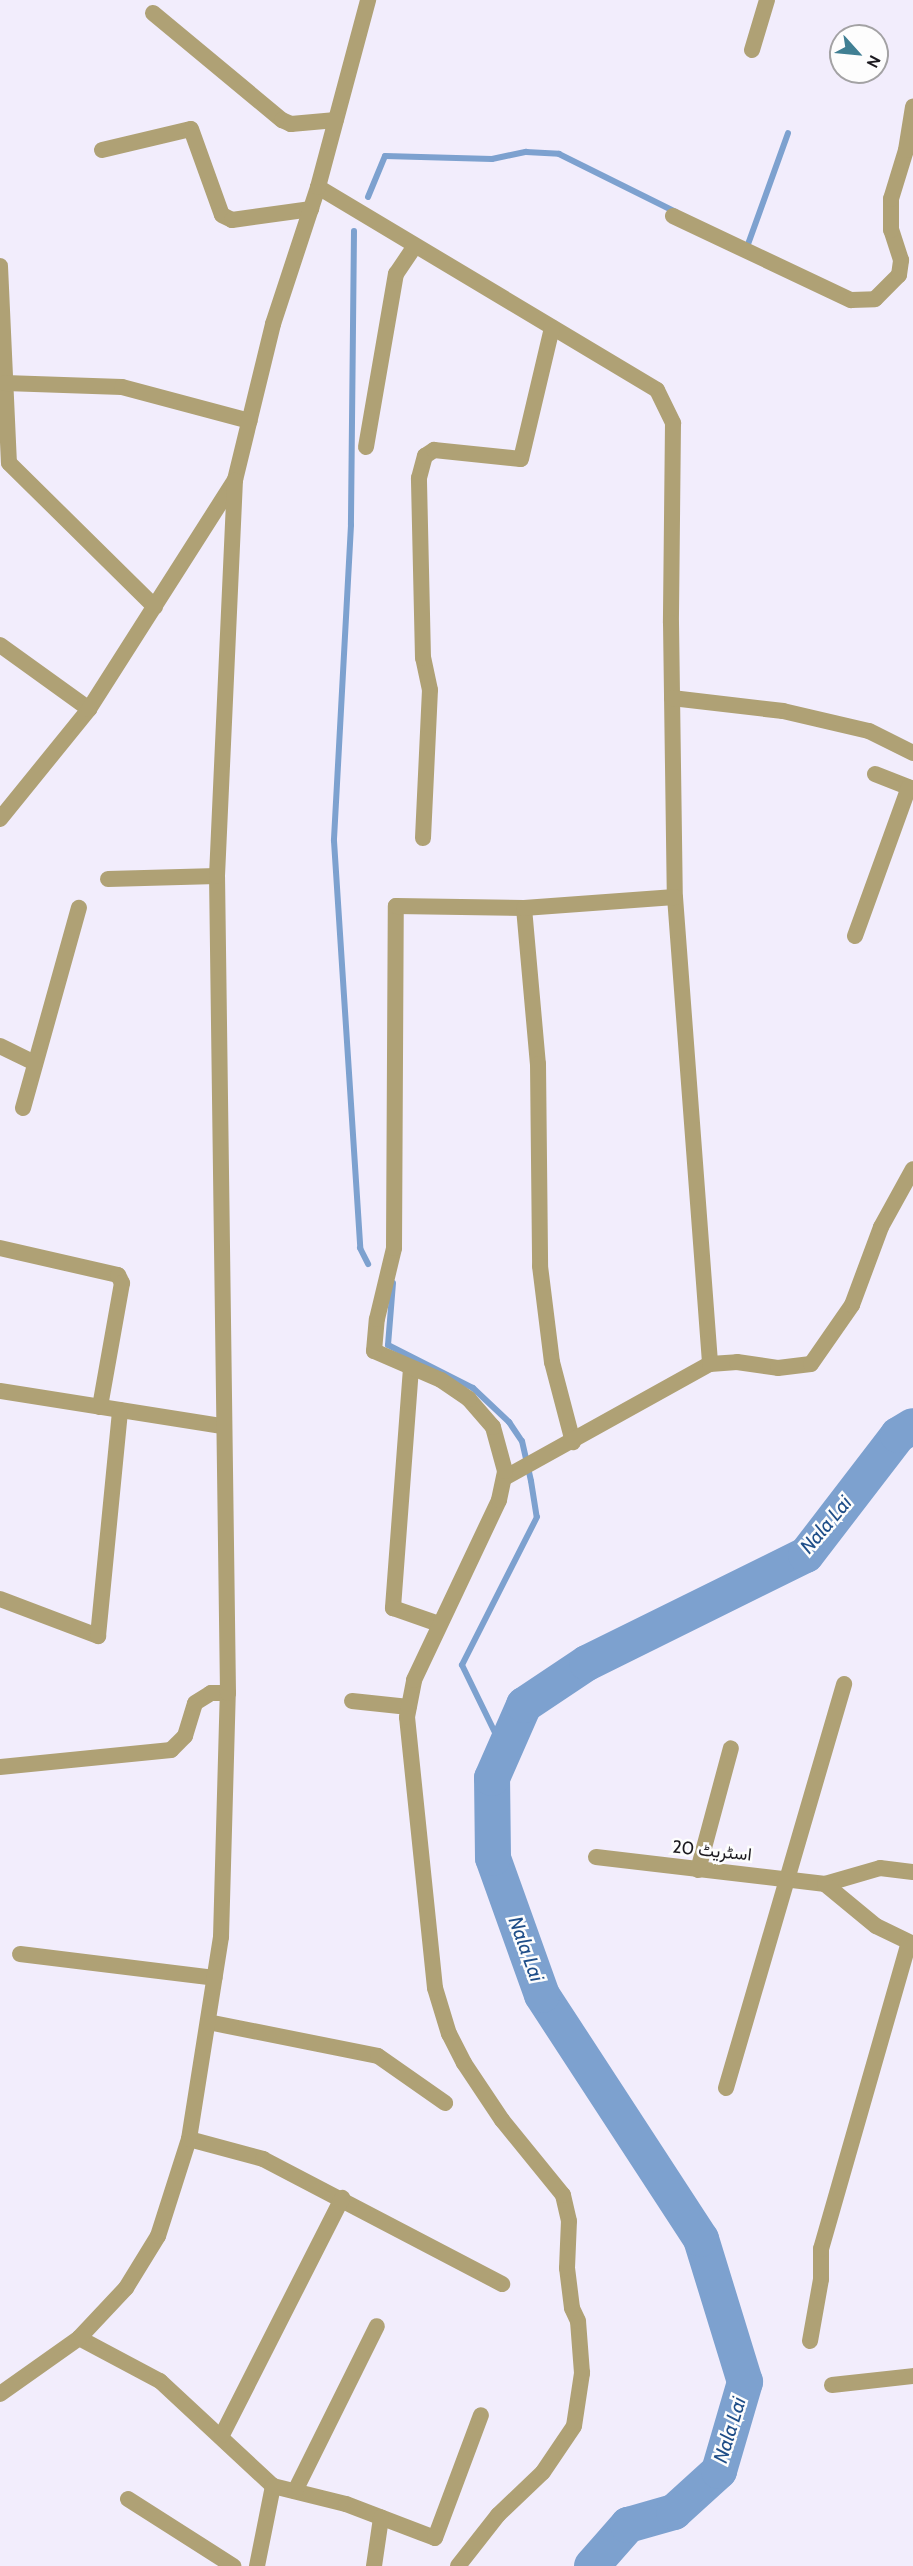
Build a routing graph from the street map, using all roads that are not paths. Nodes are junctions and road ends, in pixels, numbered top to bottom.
1 (368, 0) edge
2 (767, 0) edge
3 (153, 13) dead end
4 (752, 50) dead end
5 (913, 107) edge
6 (336, 120) junction
7 (102, 150) dead end
8 (318, 187) junction
9 (310, 209) junction
10 (673, 216) dead end
11 (415, 246) junction
12 (0, 266) edge
13 (552, 328) junction
14 (5, 383) junction
15 (250, 421) junction
16 (366, 447) dead end
17 (235, 480) junction
18 (155, 607) junction
19 (0, 645) edge
20 (672, 698) junction
21 (89, 710) junction
22 (913, 753) edge
23 (875, 774) dead end
24 (911, 788) edge
25 (0, 819) edge
26 (423, 838) dead end
27 (217, 876) junction
28 (108, 879) dead end
29 (675, 897) junction
30 (79, 908) dead end
31 (524, 908) junction
32 (855, 936) dead end
33 (0, 1046) edge
34 (35, 1063) junction
35 (22, 1108) dead end
36 (913, 1169) edge
37 (0, 1248) edge
38 (710, 1364) junction
39 (411, 1368) junction
40 (0, 1391) edge
41 (100, 1407) junction
42 (120, 1410) junction
43 (222, 1426) junction
44 (573, 1442) junction
45 (504, 1478) junction
46 (0, 1599) edge
47 (439, 1623) junction
48 (843, 1684) dead end
49 (228, 1693) junction
50 (351, 1701) dead end
51 (409, 1707) junction
52 (731, 1748) dead end
53 (0, 1767) edge
54 (596, 1857) dead end
55 (698, 1870) junction
56 (913, 1872) edge
57 (786, 1878) junction
58 (825, 1884) junction
59 (911, 1943) edge
60 (20, 1954) dead end
61 (215, 1978) junction
62 (208, 2022) junction
63 (726, 2088) dead end
64 (445, 2103) dead end
65 (189, 2139) junction
66 (342, 2198) junction
67 (502, 2284) dead end
68 (377, 2326) dead end
69 (79, 2338) junction
70 (810, 2341) dead end
71 (913, 2376) edge
72 (832, 2385) dead end
73 (0, 2394) edge
74 (481, 2415) dead end
75 (222, 2435) junction
76 (273, 2486) junction
77 (295, 2491) junction
78 (128, 2499) dead end
79 (381, 2518) junction
80 (232, 2566) edge
81 (257, 2566) edge
82 (374, 2566) edge
83 (458, 2566) edge

1 - 6 street
2 - 4 street
3 - 6 street
5 - 10 street
6 - 8 street
7 - 9 street
8 - 9 street
8 - 11 street
9 - 15 street
11 - 13 street
11 - 16 street
12 - 14 street
13 - 20 street
13 - 26 street
14 - 15 street
14 - 18 street
15 - 17 street
17 - 18 street
17 - 27 street
18 - 21 street
19 - 21 street
20 - 22 street
20 - 29 street
21 - 25 street
23 - 24 street
24 - 32 street
27 - 28 street
27 - 43 street
29 - 31 street
29 - 38 street
30 - 34 street
31 - 39 street
31 - 44 street
33 - 34 street
34 - 35 street
36 - 38 street
37 - 41 street
38 - 44 street
39 - 45 street
39 - 47 street
40 - 41 street
41 - 42 street
42 - 43 street
42 - 46 street
43 - 49 street
44 - 45 street
45 - 47 street
47 - 51 street
48 - 57 street
49 - 53 street
49 - 61 street
50 - 51 street
51 - 83 street
52 - 55 street
54 - 55 street, اسٹریٹ 20
55 - 57 street, اسٹریٹ 20
56 - 58 street, اسٹریٹ 20
57 - 58 street, اسٹریٹ 20
57 - 63 street
58 - 59 street
59 - 70 street
60 - 61 street
61 - 62 street
62 - 64 street
62 - 65 street
65 - 66 street
65 - 69 street
66 - 67 street
66 - 75 street
68 - 77 street
69 - 73 street
69 - 75 street
71 - 72 street
74 - 79 street
75 - 76 street
76 - 77 street
76 - 81 street
77 - 79 street
78 - 80 street
79 - 82 street

